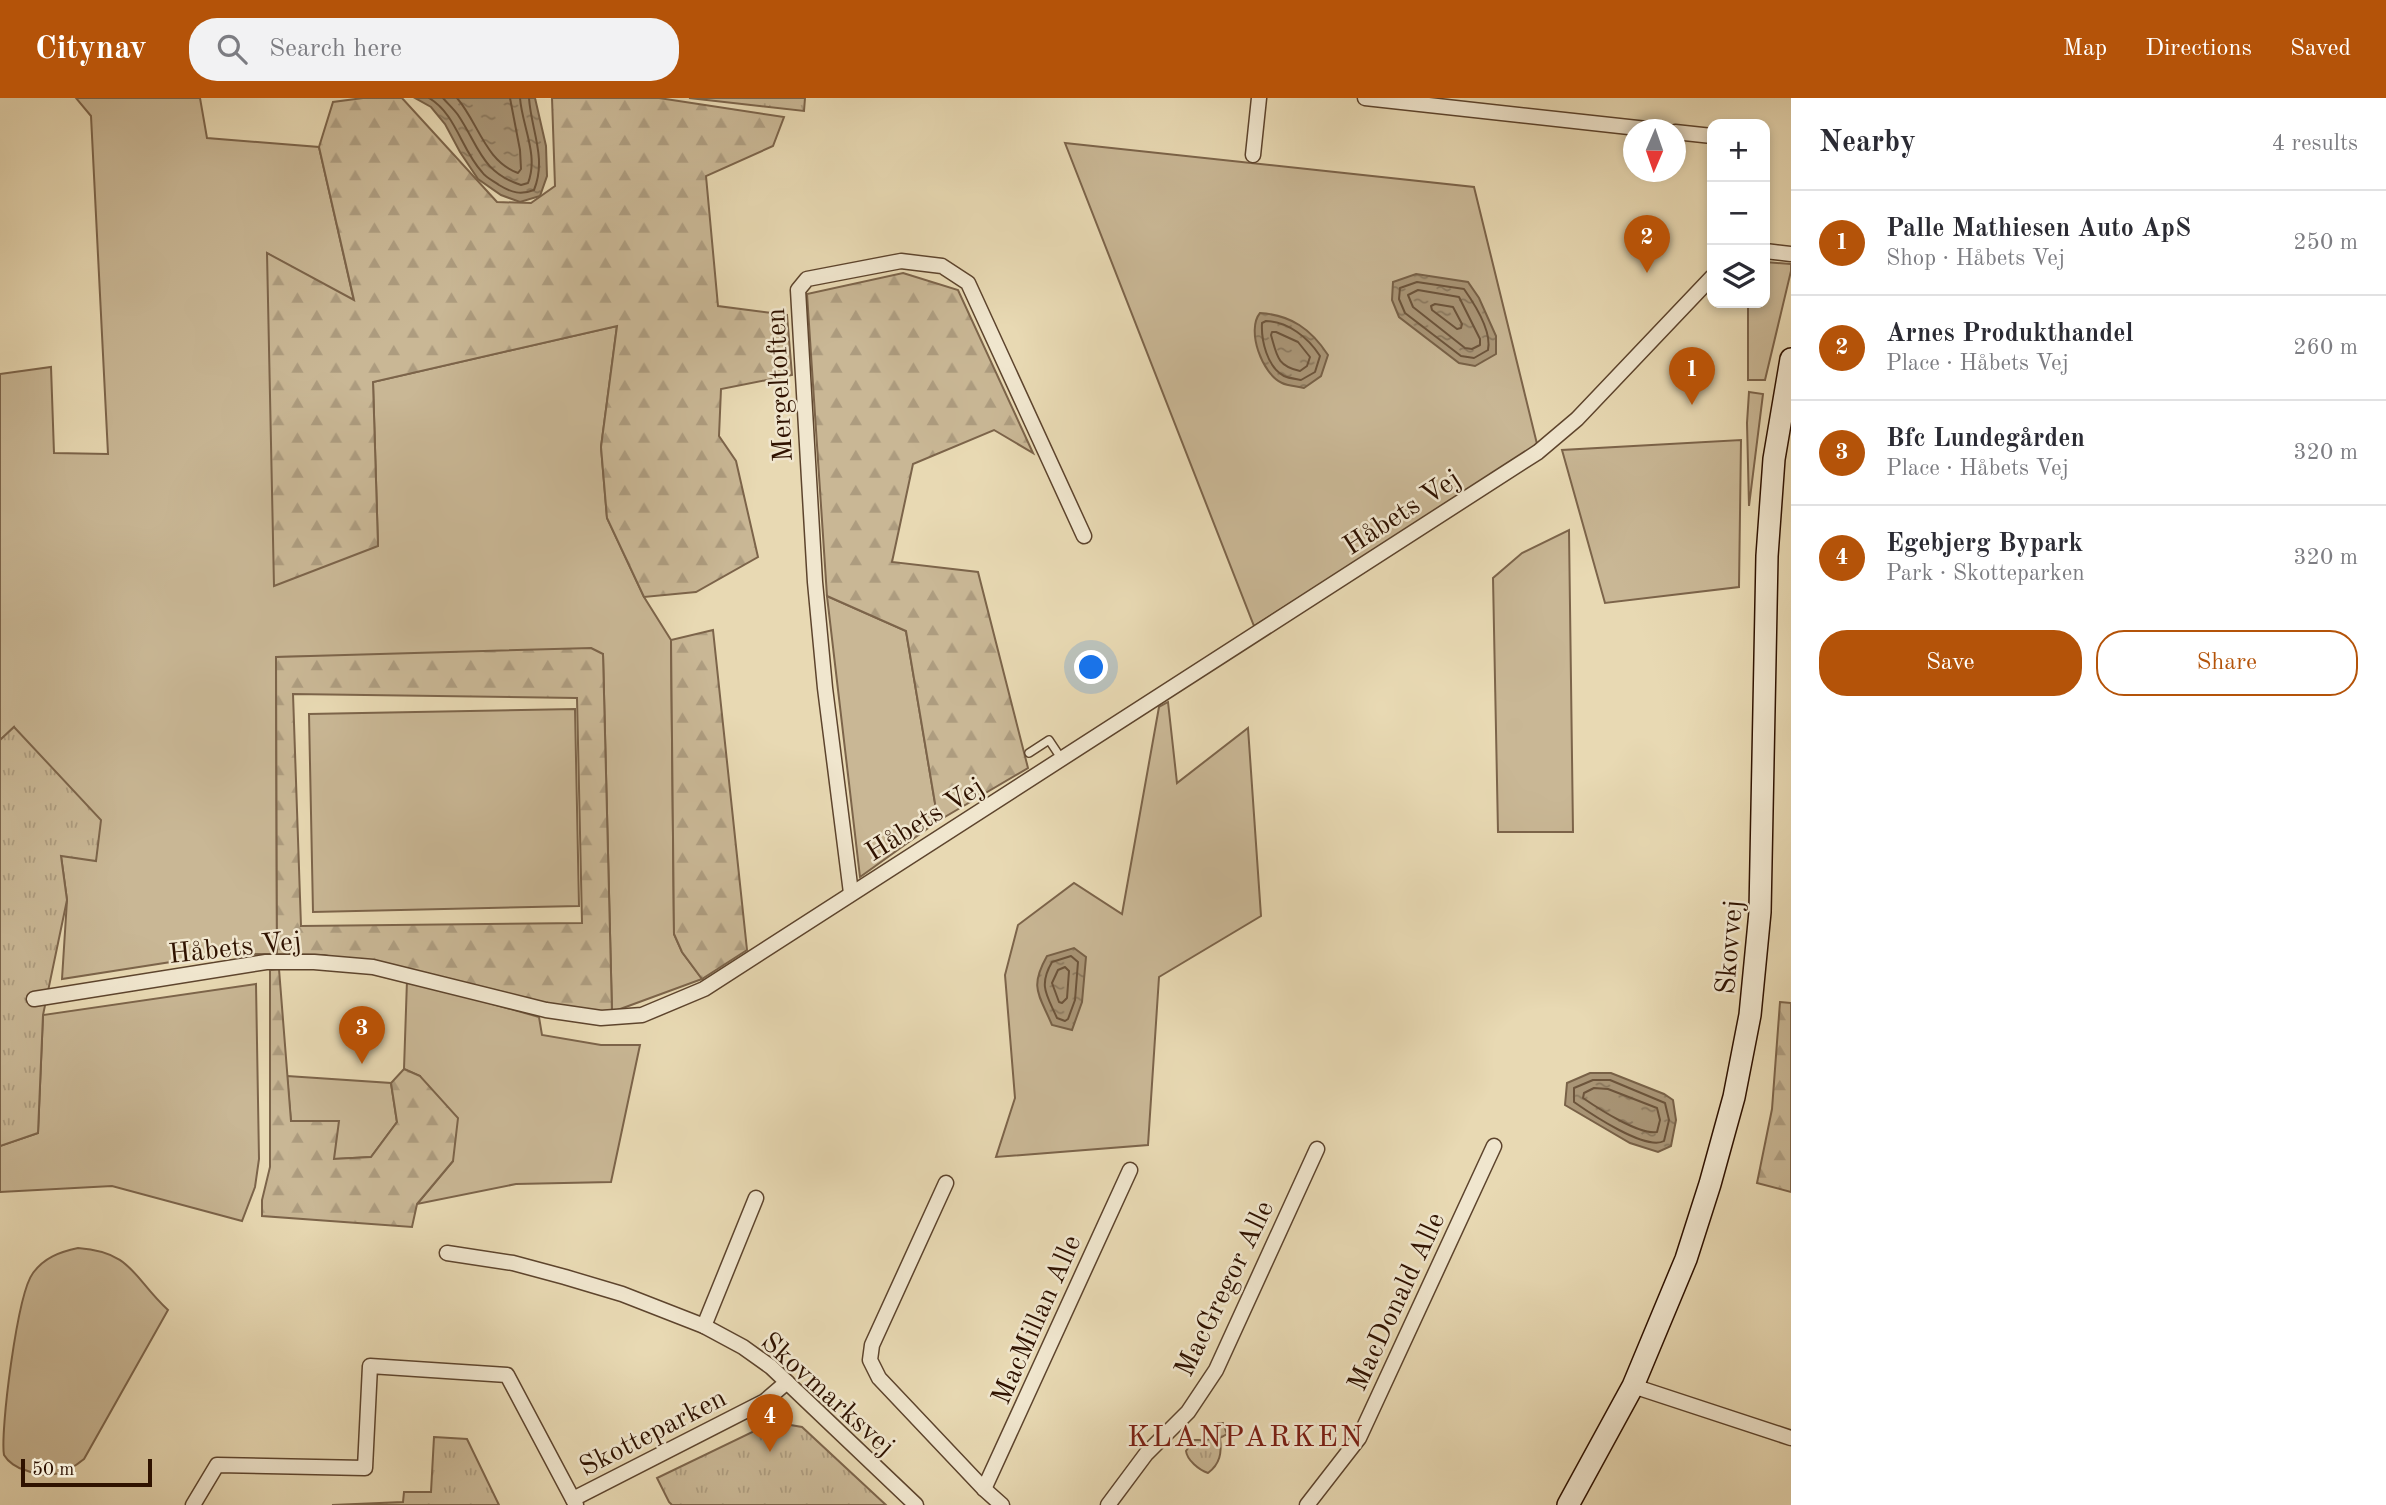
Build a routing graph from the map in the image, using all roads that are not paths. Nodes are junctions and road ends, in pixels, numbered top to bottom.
1 (1259, 98) edge
2 (1365, 98) edge
3 (1623, 126) edge
4 (1686, 133) edge
5 (1707, 135) edge
6 (1253, 155) dead end
7 (1770, 252) edge
8 (1791, 254) edge
9 (1707, 282) edge
10 (1791, 359) edge
11 (1084, 536) dead end
12 (1029, 753) dead end
13 (1061, 759) junction
14 (851, 893) junction
15 (34, 999) dead end
16 (1494, 1146) dead end
17 (1317, 1149) dead end
18 (1129, 1170) dead end
19 (946, 1183) dead end
20 (756, 1198) dead end
21 (447, 1253) dead end
22 (704, 1326) junction
23 (787, 1382) junction
24 (1633, 1386) junction
25 (1791, 1438) edge
26 (985, 1489) junction
27 (574, 1502) edge
28 (193, 1505) edge
29 (916, 1505) edge
30 (1002, 1505) edge
31 (1108, 1505) edge
32 (1307, 1505) edge
33 (1568, 1505) edge

1 - 6 street
2 - 3 street
4 - 5 street
7 - 8 street
9 - 13 street, Håbets Vej
10 - 24 street, Skovvej
11 - 14 street, Mergeltoften
12 - 13 lane
13 - 14 street, Håbets Vej
14 - 15 street, Håbets Vej
16 - 32 street, MacDonald Alle
17 - 31 street, MacGregor Alle
18 - 26 street, MacMillan Alle
19 - 26 street
20 - 22 street
21 - 22 street, Skovmarksvej
22 - 23 street, Skovmarksvej
23 - 27 street, Skotteparken
23 - 29 street, Skovmarksvej
24 - 25 street
24 - 33 street, Skovvej
26 - 30 street
27 - 28 street, Skotteparken

